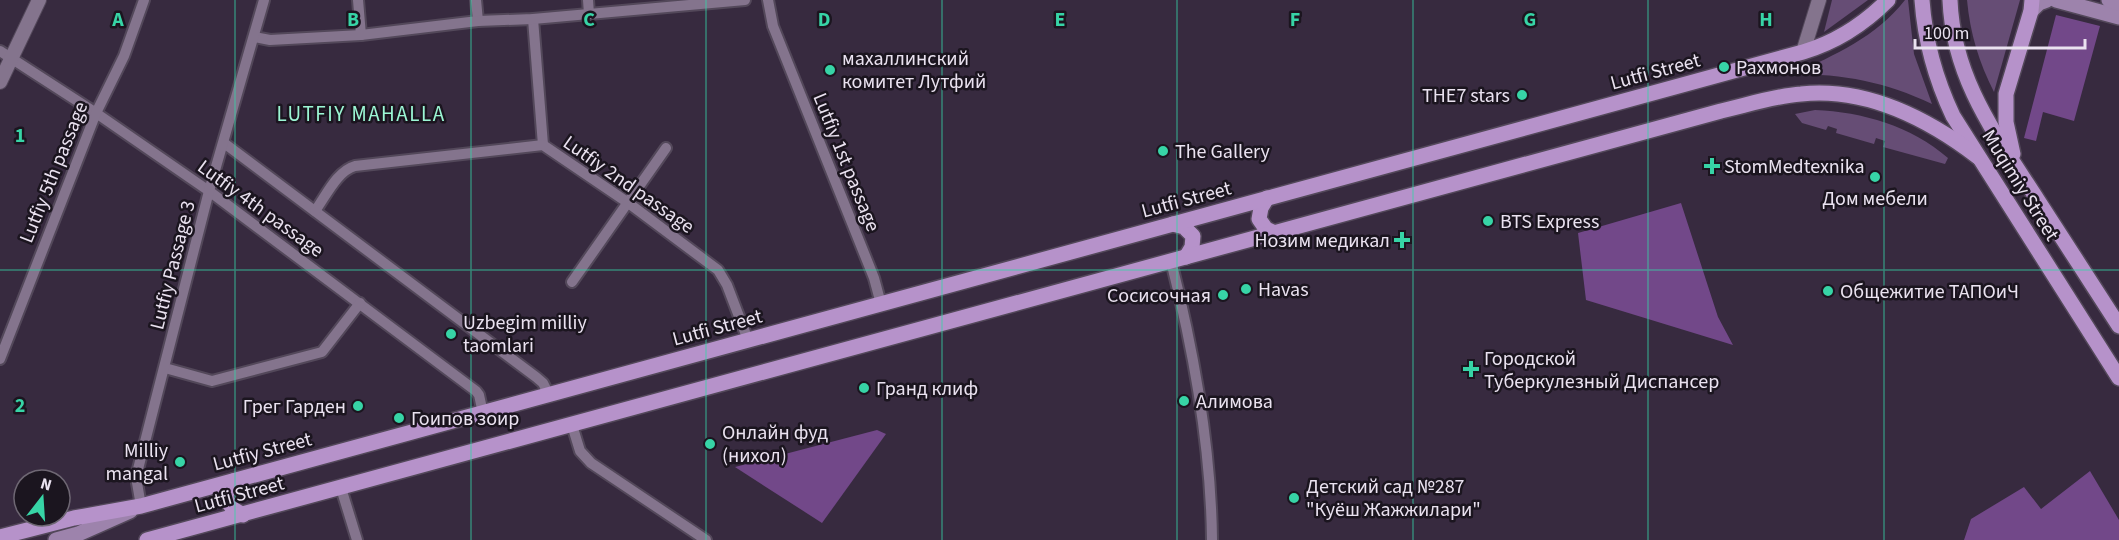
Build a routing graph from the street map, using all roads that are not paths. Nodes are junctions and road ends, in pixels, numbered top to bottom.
1 (39, 0) edge
2 (144, 0) edge
3 (264, 0) edge
4 (358, 0) edge
5 (477, 0) edge
6 (588, 0) edge
7 (745, 0) edge
8 (768, 0) edge
9 (1820, 0) edge
10 (1888, 0) edge
11 (1922, 0) edge
12 (1950, 0) edge
13 (2047, 0) edge
14 (2056, 0) edge
15 (2109, 0) edge
16 (2119, 3) edge
17 (2032, 5) edge
18 (589, 14) junction
19 (2119, 17) edge
20 (533, 19) junction
21 (478, 21) junction
22 (361, 35) junction
23 (254, 37) junction
24 (1803, 52) junction
25 (6, 54) edge
26 (0, 82) edge
27 (96, 113) junction
28 (224, 143) junction
29 (543, 145) junction
30 (666, 148) dead end
31 (1978, 157) junction
32 (2019, 171) junction
33 (209, 191) junction
34 (1267, 198) junction
35 (627, 202) junction
36 (315, 210) junction
37 (1173, 224) junction
38 (1275, 233) junction
39 (1178, 259) junction
40 (572, 282) dead end
41 (360, 303) junction
42 (881, 304) junction
43 (2119, 326) edge
44 (748, 340) junction
45 (0, 359) edge
46 (165, 368) junction
47 (2119, 378) edge
48 (549, 395) junction
49 (483, 413) junction
50 (572, 425) junction
51 (233, 481) junction
52 (342, 488) junction
53 (141, 506) junction
54 (243, 515) junction
55 (0, 537) edge
56 (56, 540) edge
57 (147, 540) edge
58 (357, 540) edge
59 (706, 540) edge
60 (1212, 540) edge

1 - 25 street
2 - 27 street, Lutfiy 5th passage
3 - 23 street, Lutfiy Passage 3
4 - 22 street
5 - 21 street
6 - 18 street
7 - 18 street
8 - 42 street, Lutfiy 1st passage
9 - 24 street
10 - 24 main road, Lutfi Street
11 - 31 main road, Muqimiy Street
12 - 32 main road, Muqimiy Street
13 - 17 main road
14 - 19 main road
15 - 16 main road
17 - 32 main road
18 - 20 street
20 - 21 street
20 - 29 street
21 - 22 street
22 - 23 street
23 - 28 street, Lutfiy Passage 3
24 - 34 main road, Lutfi Street
25 - 26 street
25 - 27 street, Lutfiy 4th passage
27 - 33 street, Lutfiy 4th passage
27 - 45 street, Lutfiy 5th passage
28 - 33 street, Lutfiy Passage 3
28 - 36 street, Lutfiy 4th passage
29 - 35 street, Lutfiy 2nd passage
29 - 36 street, Lutfiy 2nd passage
30 - 35 street
31 - 38 main road
31 - 47 main road, Muqimiy Street
32 - 43 main road, Muqimiy Street
33 - 41 street, Lutfiy 4th passage
33 - 46 street, Lutfiy Passage 3
34 - 37 main road, Lutfi Street
34 - 38 main road
35 - 40 street
35 - 44 street, Lutfiy 2nd passage
36 - 48 street, Lutfiy 4th passage
37 - 39 main road
37 - 42 main road, Lutfi Street
38 - 39 main road
39 - 50 main road
39 - 60 street
41 - 46 street
41 - 49 street, Lutfiy 4th passage
42 - 44 main road, Lutfi Street
44 - 48 main road, Lutfi Street
46 - 53 street, Lutfiy Passage 3
48 - 49 main road, Lutfi Street
49 - 51 main road, Lutfiy Street
50 - 52 main road
50 - 59 street
51 - 53 main road, Lutfiy Street
51 - 54 main road
52 - 54 main road, Lutfi Street
52 - 58 street
53 - 55 main road
53 - 56 main road, Lutfiy Street
54 - 57 main road, Lutfi Street

